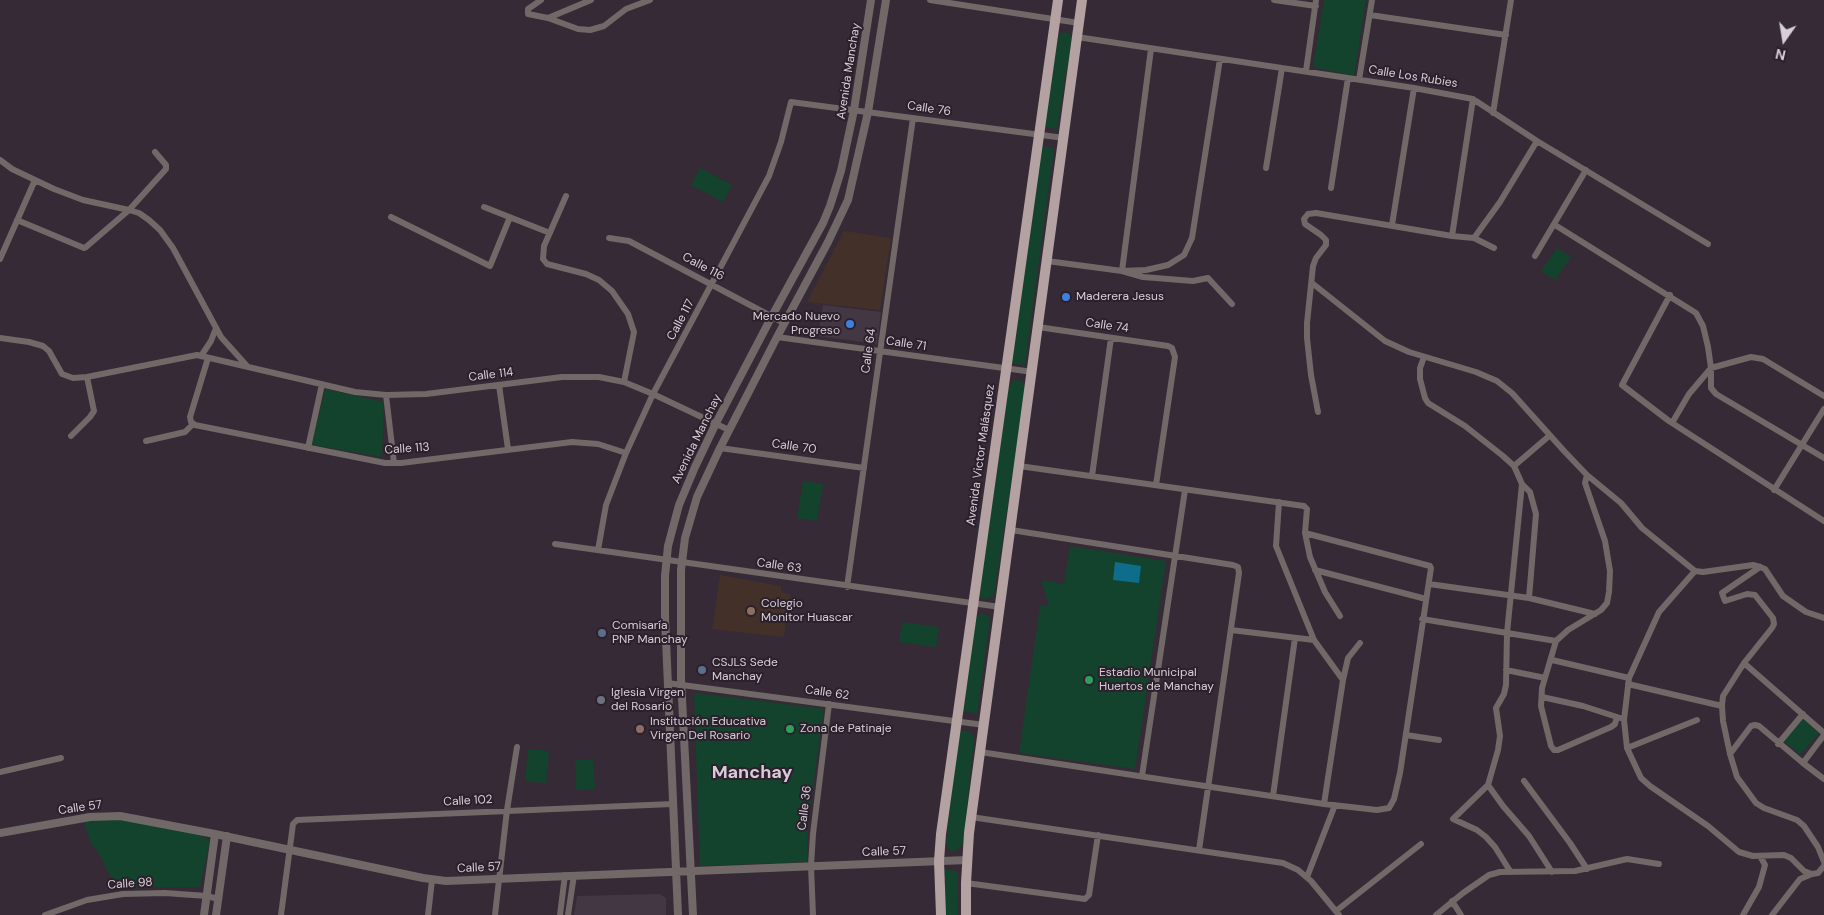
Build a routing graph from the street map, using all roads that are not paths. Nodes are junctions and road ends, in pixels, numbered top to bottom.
1 (541, 0) edge
2 (591, 0) edge
3 (650, 0) edge
4 (871, 0) edge
5 (886, 0) edge
6 (930, 0) edge
7 (1058, 0) edge
8 (1082, 0) edge
9 (1274, 0) edge
10 (1372, 0) edge
11 (1511, 0) edge
12 (1316, 3) edge
13 (1370, 14) junction
14 (548, 18) junction
15 (1055, 19) junction
16 (1079, 22) junction
17 (1506, 35) junction
18 (1077, 37) junction
19 (1152, 48) junction
20 (1220, 59) junction
21 (1282, 68) junction
22 (1306, 71) junction
23 (1348, 78) junction
24 (1359, 80) junction
25 (1414, 88) junction
26 (1473, 99) junction
27 (791, 102) joint
28 (854, 110) junction
29 (868, 112) junction
30 (1493, 113) junction
31 (913, 118) junction
32 (1038, 135) junction
33 (1064, 138) junction
34 (1537, 140) junction
35 (155, 152) dead end
36 (0, 160) edge
37 (1266, 168) dead end
38 (1586, 170) junction
39 (34, 180) junction
40 (1331, 188) dead end
41 (566, 196) dead end
42 (484, 207) dead end
43 (129, 210) junction
44 (391, 217) dead end
45 (510, 217) junction
46 (17, 220) junction
47 (1392, 225) junction
48 (1554, 225) junction
49 (550, 233) junction
50 (1452, 236) junction
51 (610, 238) dead end
52 (1474, 238) junction
53 (1708, 244) dead end
54 (1494, 248) dead end
55 (1, 256) edge
56 (1535, 256) dead end
57 (1048, 260) junction
58 (1122, 271) junction
59 (1312, 283) junction
60 (712, 285) junction
61 (1670, 295) junction
62 (1232, 304) dead end
63 (772, 316) junction
64 (784, 323) junction
65 (1038, 327) junction
66 (216, 328) junction
67 (777, 337) junction
68 (0, 338) edge
69 (1111, 338) junction
70 (880, 352) junction
71 (201, 356) junction
72 (1424, 357) junction
73 (208, 358) junction
74 (248, 367) junction
75 (1006, 368) junction
76 (1711, 368) junction
77 (1032, 372) junction
78 (87, 377) junction
79 (624, 382) junction
80 (322, 384) junction
81 (499, 385) junction
82 (653, 394) junction
83 (386, 396) junction
84 (1824, 396) edge
85 (1824, 409) edge
86 (1318, 412) dead end
87 (192, 423) junction
88 (716, 423) junction
89 (1672, 423) junction
90 (729, 430) junction
91 (71, 436) dead end
92 (1549, 436) junction
93 (146, 441) dead end
94 (1802, 445) junction
95 (308, 448) junction
96 (720, 448) junction
97 (508, 449) junction
98 (626, 453) junction
99 (1824, 458) edge
100 (394, 463) junction
101 (1019, 466) junction
102 (1514, 466) junction
103 (864, 468) junction
104 (1587, 475) junction
105 (1092, 476) junction
106 (1522, 484) junction
107 (1156, 486) junction
108 (1185, 490) junction
109 (1774, 490) junction
110 (1279, 502) junction
111 (1824, 521) edge
112 (1010, 530) junction
113 (1305, 533) junction
114 (556, 544) dead end
115 (598, 550) junction
116 (1176, 555) junction
117 (666, 560) junction
118 (681, 563) junction
119 (1760, 567) junction
120 (1315, 570) junction
121 (1695, 571) junction
122 (1429, 584) junction
123 (847, 587) junction
124 (1511, 595) junction
125 (1529, 598) junction
126 (1426, 599) junction
127 (973, 604) junction
128 (1000, 607) junction
129 (1595, 614) junction
130 (1340, 616) dead end
131 (1824, 618) edge
132 (1422, 619) junction
133 (1231, 630) junction
134 (1506, 633) junction
135 (1295, 638) junction
136 (1314, 640) junction
137 (1556, 641) junction
138 (1360, 643) dead end
139 (1348, 658) junction
140 (1552, 660) junction
141 (1744, 663) junction
142 (1335, 670) junction
143 (1506, 670) junction
144 (1545, 678) junction
145 (1343, 680) junction
146 (1628, 681) junction
147 (667, 683) junction
148 (682, 684) junction
149 (1542, 697) junction
150 (829, 704) junction
151 (1722, 706) junction
152 (1803, 714) junction
153 (1621, 719) junction
154 (1697, 720) dead end
155 (956, 721) junction
156 (984, 725) junction
157 (1824, 734) edge
158 (1406, 735) junction
159 (1439, 740) dead end
160 (1778, 744) junction
161 (517, 747) dead end
162 (1627, 748) junction
163 (980, 752) junction
164 (1730, 754) junction
165 (61, 758) dead end
166 (1803, 762) junction
167 (0, 772) edge
168 (1142, 776) junction
169 (1824, 779) edge
170 (1524, 781) dead end
171 (1488, 785) junction
172 (1208, 786) junction
173 (1273, 796) junction
174 (672, 804) junction
175 (1324, 804) junction
176 (1335, 805) junction
177 (507, 810) junction
178 (971, 817) junction
179 (0, 833) edge
180 (215, 834) junction
181 (1098, 835) junction
182 (227, 836) junction
183 (1421, 844) dead end
184 (290, 850) junction
185 (1199, 850) junction
186 (1760, 856) junction
187 (967, 860) junction
188 (939, 861) junction
189 (1824, 862) edge
190 (1659, 864) dead end
191 (811, 866) junction
192 (1824, 866) edge
193 (1587, 869) junction
194 (676, 872) junction
195 (691, 872) junction
196 (1510, 872) junction
197 (1552, 872) junction
198 (1812, 874) junction
199 (570, 875) junction
200 (1307, 877) junction
201 (500, 879) junction
202 (432, 880) junction
203 (966, 883) junction
204 (207, 896) junction
205 (218, 899) junction
206 (1452, 902) junction
207 (1337, 913) edge
208 (45, 915) edge
209 (204, 915) edge
210 (216, 915) edge
211 (283, 915) edge
212 (428, 915) edge
213 (495, 915) edge
214 (560, 915) edge
215 (568, 915) edge
216 (678, 915) edge
217 (693, 915) edge
218 (813, 915) edge
219 (941, 915) edge
220 (966, 915) edge
221 (1436, 915) edge
222 (1461, 915) edge
223 (1743, 915) edge
224 (1772, 915) edge

1 - 14 street
2 - 14 street
3 - 14 street
4 - 28 street, Avenida Manchay
5 - 29 street, Avenida Manchay
6 - 15 street
7 - 15 main road, Avenida Victor Malásquez
8 - 16 main road
9 - 12 street
10 - 13 street
11 - 17 street
12 - 22 street
13 - 17 street
13 - 24 street
15 - 16 street
15 - 32 main road, Avenida Victor Malásquez
16 - 18 main road
17 - 30 street
18 - 19 street, Calle Los Rubies
18 - 33 main road
19 - 20 street, Calle Los Rubies
19 - 58 street
20 - 21 street, Calle Los Rubies
20 - 58 street
21 - 22 street, Calle Los Rubies
21 - 37 street
22 - 23 street, Calle Los Rubies
23 - 24 street, Calle Los Rubies
23 - 40 street
24 - 25 street, Calle Los Rubies
25 - 26 street, Calle Los Rubies
25 - 47 street
26 - 30 street, Calle Los Rubies
26 - 50 street
27 - 28 street, Calle 76
27 - 60 street, Calle 117
28 - 29 street, Calle 76
28 - 63 street, Avenida Manchay
29 - 31 street, Calle 76
29 - 64 street, Avenida Manchay
30 - 34 street, Calle Los Rubies
31 - 32 street, Calle 76
31 - 70 street, Calle 64
32 - 33 street, Calle 76
32 - 75 main road, Avenida Victor Malásquez
33 - 57 main road
34 - 38 street, Calle Los Rubies
34 - 52 street
35 - 43 street
36 - 39 street
38 - 48 street
38 - 53 street, Calle Los Rubies
39 - 43 street
39 - 46 street
41 - 49 street
42 - 45 street
43 - 46 street
43 - 66 street
44 - 45 street
45 - 49 street
46 - 55 street
47 - 50 street
47 - 59 street
48 - 56 street
48 - 61 street
49 - 79 street
50 - 52 street
51 - 60 street, Calle 116
52 - 54 street
57 - 58 street
57 - 65 main road
58 - 62 street
59 - 72 street
59 - 86 street
60 - 63 street, Calle 116
60 - 82 street, Calle 117
61 - 76 street
61 - 89 street
63 - 64 street, Calle 116
63 - 88 street, Avenida Manchay
64 - 67 street, Avenida Manchay
65 - 69 street, Calle 74
65 - 77 main road
66 - 71 street
66 - 74 street
67 - 70 street, Calle 71
67 - 90 street, Avenida Manchay
68 - 78 street
69 - 105 street
69 - 107 street, Calle 74
70 - 75 street, Calle 71
70 - 103 street, Calle 64
71 - 73 street, Calle 114
71 - 78 street
72 - 92 street
72 - 102 street
73 - 74 street, Calle 114
73 - 87 street
74 - 80 street, Calle 114
75 - 77 street, Calle 71
75 - 127 main road, Avenida Victor Malásquez
76 - 84 street
76 - 89 street
76 - 94 street
77 - 101 main road
78 - 91 street
79 - 81 street, Calle 114
79 - 82 street, Calle 114
80 - 83 street, Calle 114
80 - 95 street
81 - 83 street, Calle 114
81 - 97 street
82 - 88 street, Calle 114
82 - 98 street, Calle 117
83 - 100 street
85 - 94 street
87 - 93 street
87 - 95 street, Calle 113
88 - 90 street, Calle 114
88 - 117 street, Avenida Manchay
89 - 109 street
90 - 96 street, Avenida Manchay
92 - 102 street
92 - 104 street
94 - 99 street
94 - 109 street
95 - 100 street, Calle 113
96 - 103 street, Calle 70
96 - 118 street, Avenida Manchay
97 - 98 street, Calle 113
97 - 100 street, Calle 113
98 - 115 street, Calle 117
101 - 105 street
101 - 112 main road
102 - 106 street
103 - 123 street, Calle 64
104 - 121 street
104 - 129 street
105 - 107 street
106 - 124 street
106 - 125 street
107 - 108 street
108 - 110 street
108 - 116 street
109 - 111 street
110 - 113 street
110 - 136 street
112 - 116 street
112 - 128 main road
113 - 120 street
113 - 122 street
114 - 115 street, Calle 63
115 - 117 street, Calle 63
116 - 133 street
116 - 168 street
117 - 118 street, Calle 63
117 - 147 street, Avenida Manchay
118 - 123 street, Calle 63
118 - 148 street, Avenida Manchay
119 - 121 street
119 - 131 street
119 - 141 street
120 - 126 street
120 - 130 street
121 - 146 street
122 - 124 street
122 - 126 street
123 - 127 street, Calle 63
124 - 125 street
124 - 134 street
125 - 129 street
126 - 132 street
127 - 128 street, Calle 63
127 - 155 main road, Avenida Victor Malásquez
128 - 156 main road
129 - 137 street
132 - 134 street
132 - 158 street
133 - 135 street
133 - 172 street
134 - 137 street
134 - 143 street
135 - 136 street
135 - 173 street
136 - 142 street
137 - 140 street
138 - 139 street
139 - 142 street
139 - 145 street
140 - 144 street
140 - 146 street
141 - 151 street
141 - 152 street
142 - 145 street
143 - 144 street
143 - 171 street
144 - 149 street
145 - 175 street
146 - 151 street
146 - 153 street
147 - 148 street, Calle 62
147 - 174 street, Avenida Manchay
148 - 150 street, Calle 62
148 - 195 street, Avenida Manchay
149 - 153 street
149 - 153 street
150 - 155 street, Calle 62
150 - 191 street, Calle 36
151 - 164 street
152 - 157 street
152 - 160 street
153 - 162 street
154 - 162 street
155 - 156 street, Calle 62
155 - 188 main road, Avenida Victor Malásquez
156 - 163 main road
157 - 166 street
158 - 159 street
158 - 176 street
160 - 164 street
160 - 166 street
161 - 177 street
162 - 186 street
163 - 168 street
163 - 178 main road
164 - 189 street
165 - 167 street
166 - 169 street
168 - 172 street
170 - 193 street
171 - 196 street
171 - 197 street
172 - 173 street
172 - 185 street
173 - 175 street
174 - 177 street, Calle 102
174 - 194 street, Avenida Manchay
175 - 176 street
176 - 200 street
177 - 184 street, Calle 102
177 - 201 street
178 - 181 street
178 - 187 main road
179 - 180 street, Calle 57
180 - 182 street, Calle 57
180 - 204 street
181 - 185 street
181 - 203 street
182 - 184 street, Calle 57
182 - 205 street
183 - 207 street
184 - 202 street, Calle 57
184 - 211 street
185 - 200 street
186 - 198 street
186 - 223 street
187 - 188 street, Calle 57
187 - 203 main road
188 - 191 street, Calle 57
188 - 219 main road, Avenida Victor Malásquez
190 - 193 street
191 - 195 street, Calle 57
191 - 218 street, Calle 36
192 - 198 street
193 - 197 street
194 - 195 street, Calle 57
194 - 199 street, Calle 57
194 - 216 street, Avenida Manchay
195 - 217 street, Avenida Manchay
196 - 197 street
196 - 206 street
198 - 224 street
199 - 201 street, Calle 57
199 - 214 street
199 - 215 street
200 - 207 street
201 - 202 street, Calle 57
201 - 213 street
202 - 212 street
203 - 220 main road
204 - 205 street, Calle 98
204 - 208 street, Calle 98
204 - 209 street
205 - 210 street
206 - 221 street
206 - 222 street

